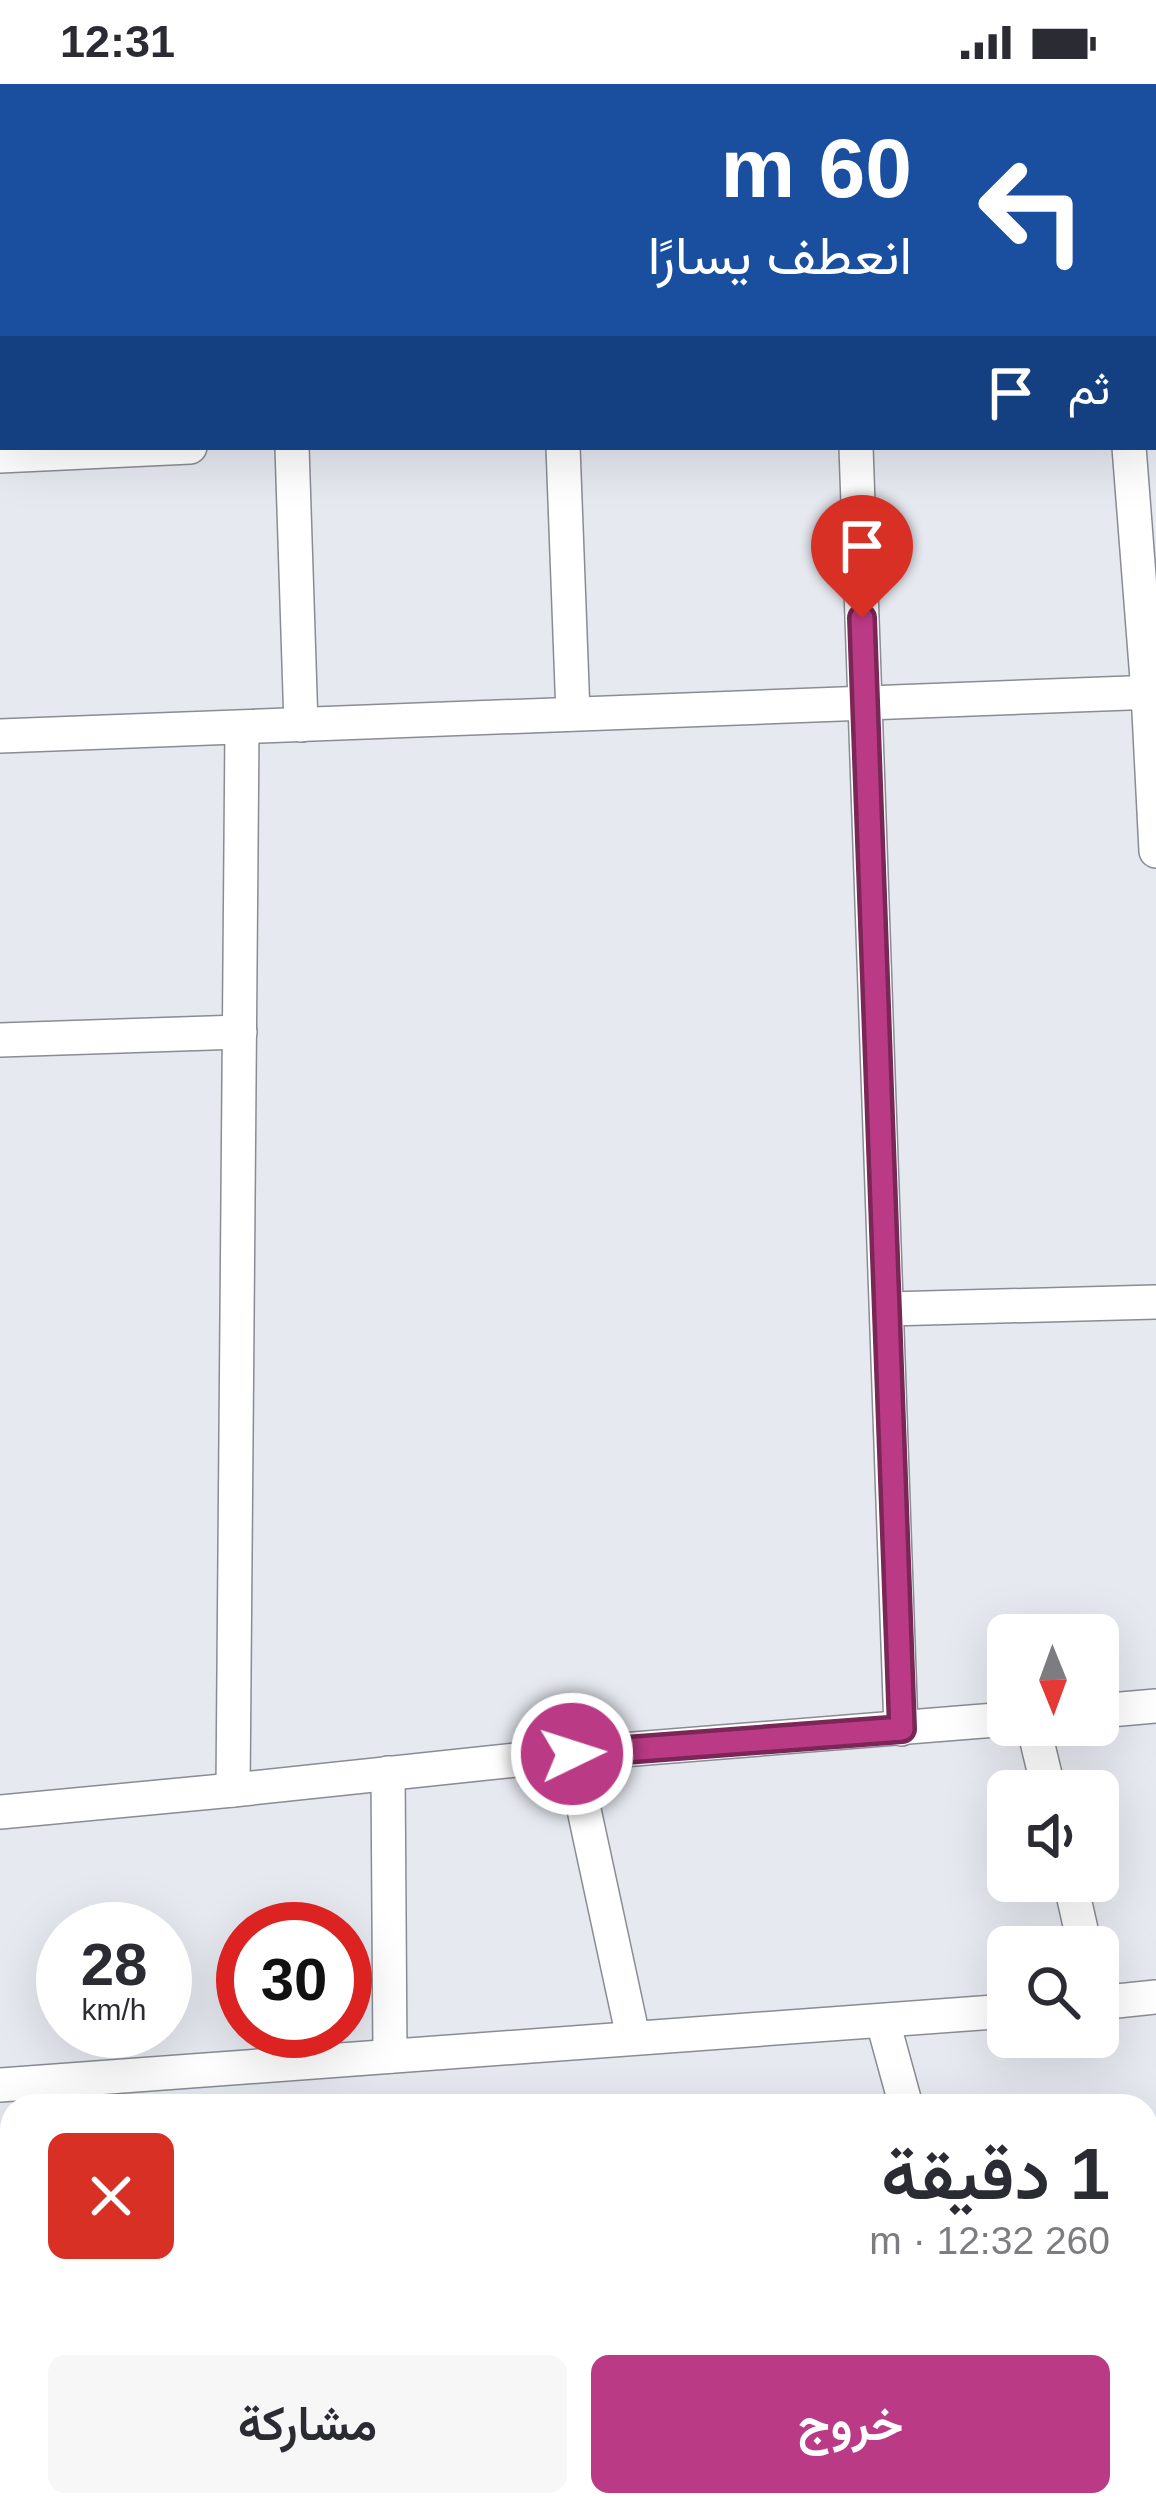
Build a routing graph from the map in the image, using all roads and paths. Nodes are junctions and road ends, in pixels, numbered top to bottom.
1 (114, 450) edge
2 (292, 450) edge
3 (563, 450) edge
4 (856, 450) edge
5 (1129, 450) edge
6 (0, 456) edge
7 (1152, 692) edge
8 (865, 704) junction
9 (573, 714) junction
10 (302, 725) junction
11 (242, 728) junction
12 (0, 736) edge
13 (1156, 851) edge
14 (240, 1032) junction
15 (0, 1040) edge
16 (1156, 1302) edge
17 (888, 1309) junction
18 (1156, 1706) edge
19 (1119, 1709) edge
20 (987, 1721) edge
21 (902, 1729) junction
22 (572, 1754) junction
23 (388, 1773) junction
24 (233, 1790) junction
25 (0, 1811) edge
26 (1156, 1997) edge
27 (1119, 2001) edge
28 (987, 2013) edge
29 (883, 2022) junction
30 (633, 2037) junction
31 (390, 2056) junction
32 (23, 2091) edge
33 (903, 2094) edge

1 - 6 street
2 - 10 street
3 - 9 street
4 - 8 street
5 - 7 street
7 - 8 street
7 - 13 street
8 - 9 street
8 - 17 street
9 - 10 street
10 - 11 street
11 - 12 street
11 - 14 street
14 - 15 street
14 - 24 street
16 - 17 street
17 - 21 street
18 - 19 street
20 - 21 street
21 - 22 street
22 - 23 street
22 - 30 street
23 - 24 street
23 - 31 street
24 - 25 street
26 - 27 street
28 - 29 street
29 - 30 street
29 - 33 street
30 - 31 street
31 - 32 street

